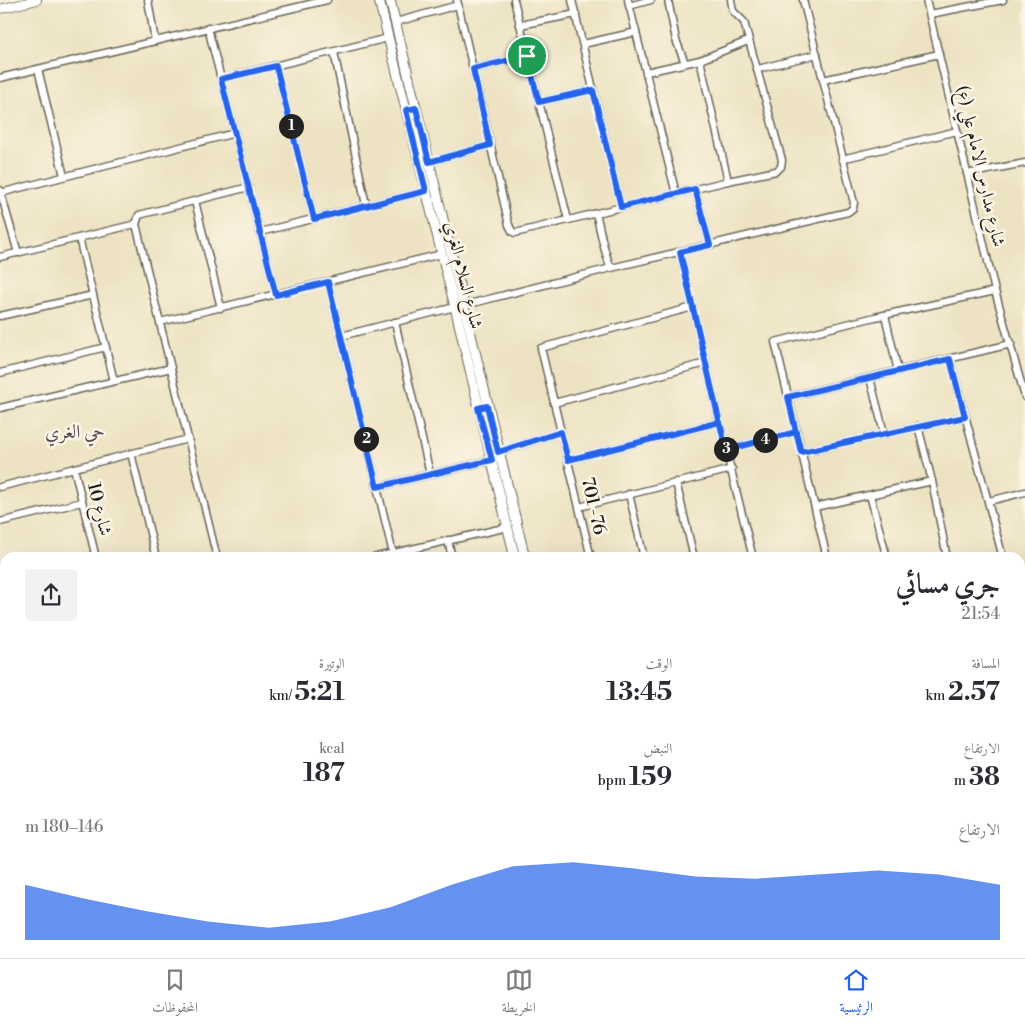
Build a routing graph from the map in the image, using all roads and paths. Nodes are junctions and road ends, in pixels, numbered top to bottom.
1 (37, 0) edge
2 (148, 0) edge
3 (326, 0) edge
4 (379, 0) edge
5 (390, 0) edge
6 (514, 0) edge
7 (572, 0) edge
8 (652, 0) edge
9 (668, 0) edge
10 (731, 0) edge
11 (803, 0) edge
12 (926, 0) edge
13 (1003, 0) edge
14 (457, 3) edge
15 (629, 3) edge
16 (0, 9) edge
17 (576, 14) junction
18 (930, 14) junction
19 (396, 22) junction
20 (520, 25) junction
21 (208, 28) junction
22 (636, 32) junction
23 (388, 38) junction
24 (155, 41) junction
25 (748, 41) junction
26 (583, 44) junction
27 (334, 52) junction
28 (817, 54) junction
29 (939, 54) junction
30 (527, 56) junction
31 (700, 60) junction
32 (685, 63) junction
33 (276, 66) junction
34 (38, 69) junction
35 (473, 69) junction
36 (758, 69) junction
37 (646, 72) junction
38 (0, 78) edge
39 (221, 79) junction
40 (823, 80) junction
41 (593, 90) junction
42 (539, 102) junction
43 (411, 109) junction
44 (957, 131) junction
45 (235, 133) junction
46 (490, 145) junction
47 (842, 159) junction
48 (429, 162) junction
49 (1025, 163) edge
50 (967, 174) junction
51 (64, 176) junction
52 (728, 181) junction
53 (249, 187) junction
54 (695, 189) junction
55 (426, 191) junction
56 (0, 192) edge
57 (676, 194) junction
58 (195, 201) junction
59 (366, 205) junction
60 (621, 207) junction
61 (596, 213) junction
62 (314, 219) junction
63 (568, 220) junction
64 (136, 224) junction
65 (260, 232) junction
66 (79, 238) junction
67 (710, 245) junction
68 (680, 252) junction
69 (18, 253) junction
70 (442, 254) junction
71 (0, 257) edge
72 (611, 268) junction
73 (328, 282) junction
74 (995, 291) junction
75 (93, 295) junction
76 (276, 295) junction
77 (465, 305) junction
78 (455, 307) junction
79 (693, 307) junction
80 (221, 308) junction
81 (885, 315) junction
82 (0, 316) edge
83 (160, 322) junction
84 (395, 322) junction
85 (340, 336) junction
86 (1011, 344) junction
87 (106, 347) junction
88 (950, 359) junction
89 (706, 363) junction
90 (171, 368) junction
91 (898, 371) junction
92 (0, 373) edge
93 (870, 378) junction
94 (114, 381) junction
95 (788, 397) junction
96 (1025, 397) edge
97 (554, 403) junction
98 (483, 407) junction
99 (0, 408) edge
100 (965, 417) junction
101 (720, 422) junction
102 (918, 426) junction
103 (561, 432) junction
104 (796, 432) junction
105 (884, 433) junction
106 (188, 439) junction
107 (726, 450) junction
108 (498, 452) junction
109 (801, 452) junction
110 (131, 453) junction
111 (492, 460) junction
112 (568, 460) junction
113 (74, 468) junction
114 (732, 469) junction
115 (430, 474) junction
116 (932, 481) junction
117 (676, 482) junction
118 (0, 487) edge
119 (377, 487) junction
120 (1025, 492) edge
121 (629, 494) junction
122 (870, 495) junction
123 (989, 501) junction
124 (82, 502) junction
125 (579, 507) junction
126 (815, 507) junction
127 (0, 522) edge
128 (508, 527) junction
129 (448, 540) junction
130 (95, 552) edge
131 (155, 552) edge
132 (216, 552) edge
133 (393, 552) edge
134 (405, 552) edge
135 (451, 552) edge
136 (514, 552) edge
137 (523, 552) edge
138 (590, 552) edge
139 (643, 552) edge
140 (693, 552) edge
141 (752, 552) edge
142 (826, 552) edge
143 (885, 552) edge
144 (946, 552) edge
145 (1002, 552) edge

1 - 16 street
2 - 24 street
3 - 21 street
4 - 23 main road, شارع السلام الغري
5 - 19 main road, شارع السلام الغري
6 - 20 street
7 - 17 street
8 - 15 street
9 - 32 street
10 - 25 street
11 - 28 street
12 - 18 street, شارع مدارس الامام علي (ع)
13 - 18 street
14 - 19 street
14 - 35 street
15 - 22 street
17 - 20 street
17 - 26 street
18 - 29 street, شارع مدارس الامام علي (ع)
19 - 43 main road, شارع السلام الغري
20 - 30 street
21 - 24 street
21 - 39 street
22 - 26 street
22 - 37 street
23 - 27 street
23 - 43 main road, شارع السلام الغري
24 - 34 street
25 - 31 street
25 - 36 street
26 - 41 street
27 - 33 street
27 - 59 street
28 - 36 street
28 - 40 street
29 - 40 street
29 - 44 street, شارع مدارس الامام علي (ع)
30 - 35 street
30 - 42 street
31 - 32 street
31 - 52 street
32 - 37 street
33 - 39 street
33 - 62 street
34 - 38 street
34 - 51 street
35 - 46 street
36 - 52 street
37 - 57 street
39 - 45 street
40 - 47 street
41 - 42 street
41 - 60 street
42 - 63 street
43 - 48 main road, شارع السلام الغري
43 - 55 main road, شارع السلام الغري
44 - 47 street
44 - 50 street, شارع مدارس الامام علي (ع)
45 - 51 street
45 - 53 street
46 - 48 street
46 - 63 street
47 - 67 street
48 - 77 main road, شارع السلام الغري
49 - 50 street
50 - 74 street, شارع مدارس الامام علي (ع)
51 - 56 street
52 - 54 street
53 - 58 street
53 - 65 street
54 - 57 street
54 - 67 street
55 - 59 street
55 - 70 main road, شارع السلام الغري
56 - 69 street
57 - 60 street
58 - 64 street
58 - 80 street
59 - 62 street
60 - 61 street
61 - 63 street
61 - 72 street
62 - 65 street
64 - 66 street
64 - 83 street
65 - 76 street
66 - 69 street
66 - 75 street
67 - 68 street
68 - 72 street
68 - 79 street
69 - 71 street
70 - 73 street
70 - 78 main road, شارع السلام الغري
72 - 77 street
73 - 76 street
73 - 85 street
74 - 81 street
74 - 86 street, شارع مدارس الامام علي (ع)
75 - 82 street
75 - 87 street
76 - 80 street
77 - 98 main road, شارع السلام الغري
78 - 84 street
78 - 98 main road, شارع السلام الغري
79 - 89 street
79 - 97 street, 701 -76
80 - 83 street
81 - 91 street
81 - 95 street
83 - 90 street
84 - 85 street
84 - 115 street
85 - 119 street
86 - 88 street
86 - 96 street, شارع مدارس الامام علي (ع)
87 - 92 street
87 - 94 street
88 - 91 street
88 - 100 street
89 - 97 street
89 - 101 street
90 - 94 street
90 - 106 street
91 - 93 street
93 - 95 street
93 - 105 street
94 - 99 street
95 - 104 street
97 - 103 street, 701 -76
98 - 108 main road, شارع السلام الغري
98 - 111 main road, شارع السلام الغري
100 - 102 street
100 - 123 street
101 - 107 street
101 - 112 street
102 - 105 street
102 - 116 street
103 - 108 street
103 - 112 street, 701 -76
104 - 107 street
104 - 109 street
105 - 109 street
106 - 110 street
106 - 132 street
107 - 114 street
108 - 137 main road, شارع السلام الغري
109 - 126 street
110 - 113 street
110 - 131 street
111 - 115 street
111 - 128 main road, شارع السلام الغري
112 - 125 street, 701 -76
113 - 118 street
113 - 124 street, شارع 10
114 - 117 street
114 - 141 street
115 - 119 street
116 - 122 street
116 - 144 street
117 - 121 street
117 - 140 street
119 - 133 street
120 - 123 street
121 - 125 street
121 - 139 street
122 - 126 street
122 - 143 street
123 - 145 street
124 - 127 street
124 - 130 street, شارع 10
125 - 138 street, 701 -76
126 - 142 street
128 - 129 street
128 - 136 main road, شارع السلام الغري
129 - 134 street
129 - 135 street

